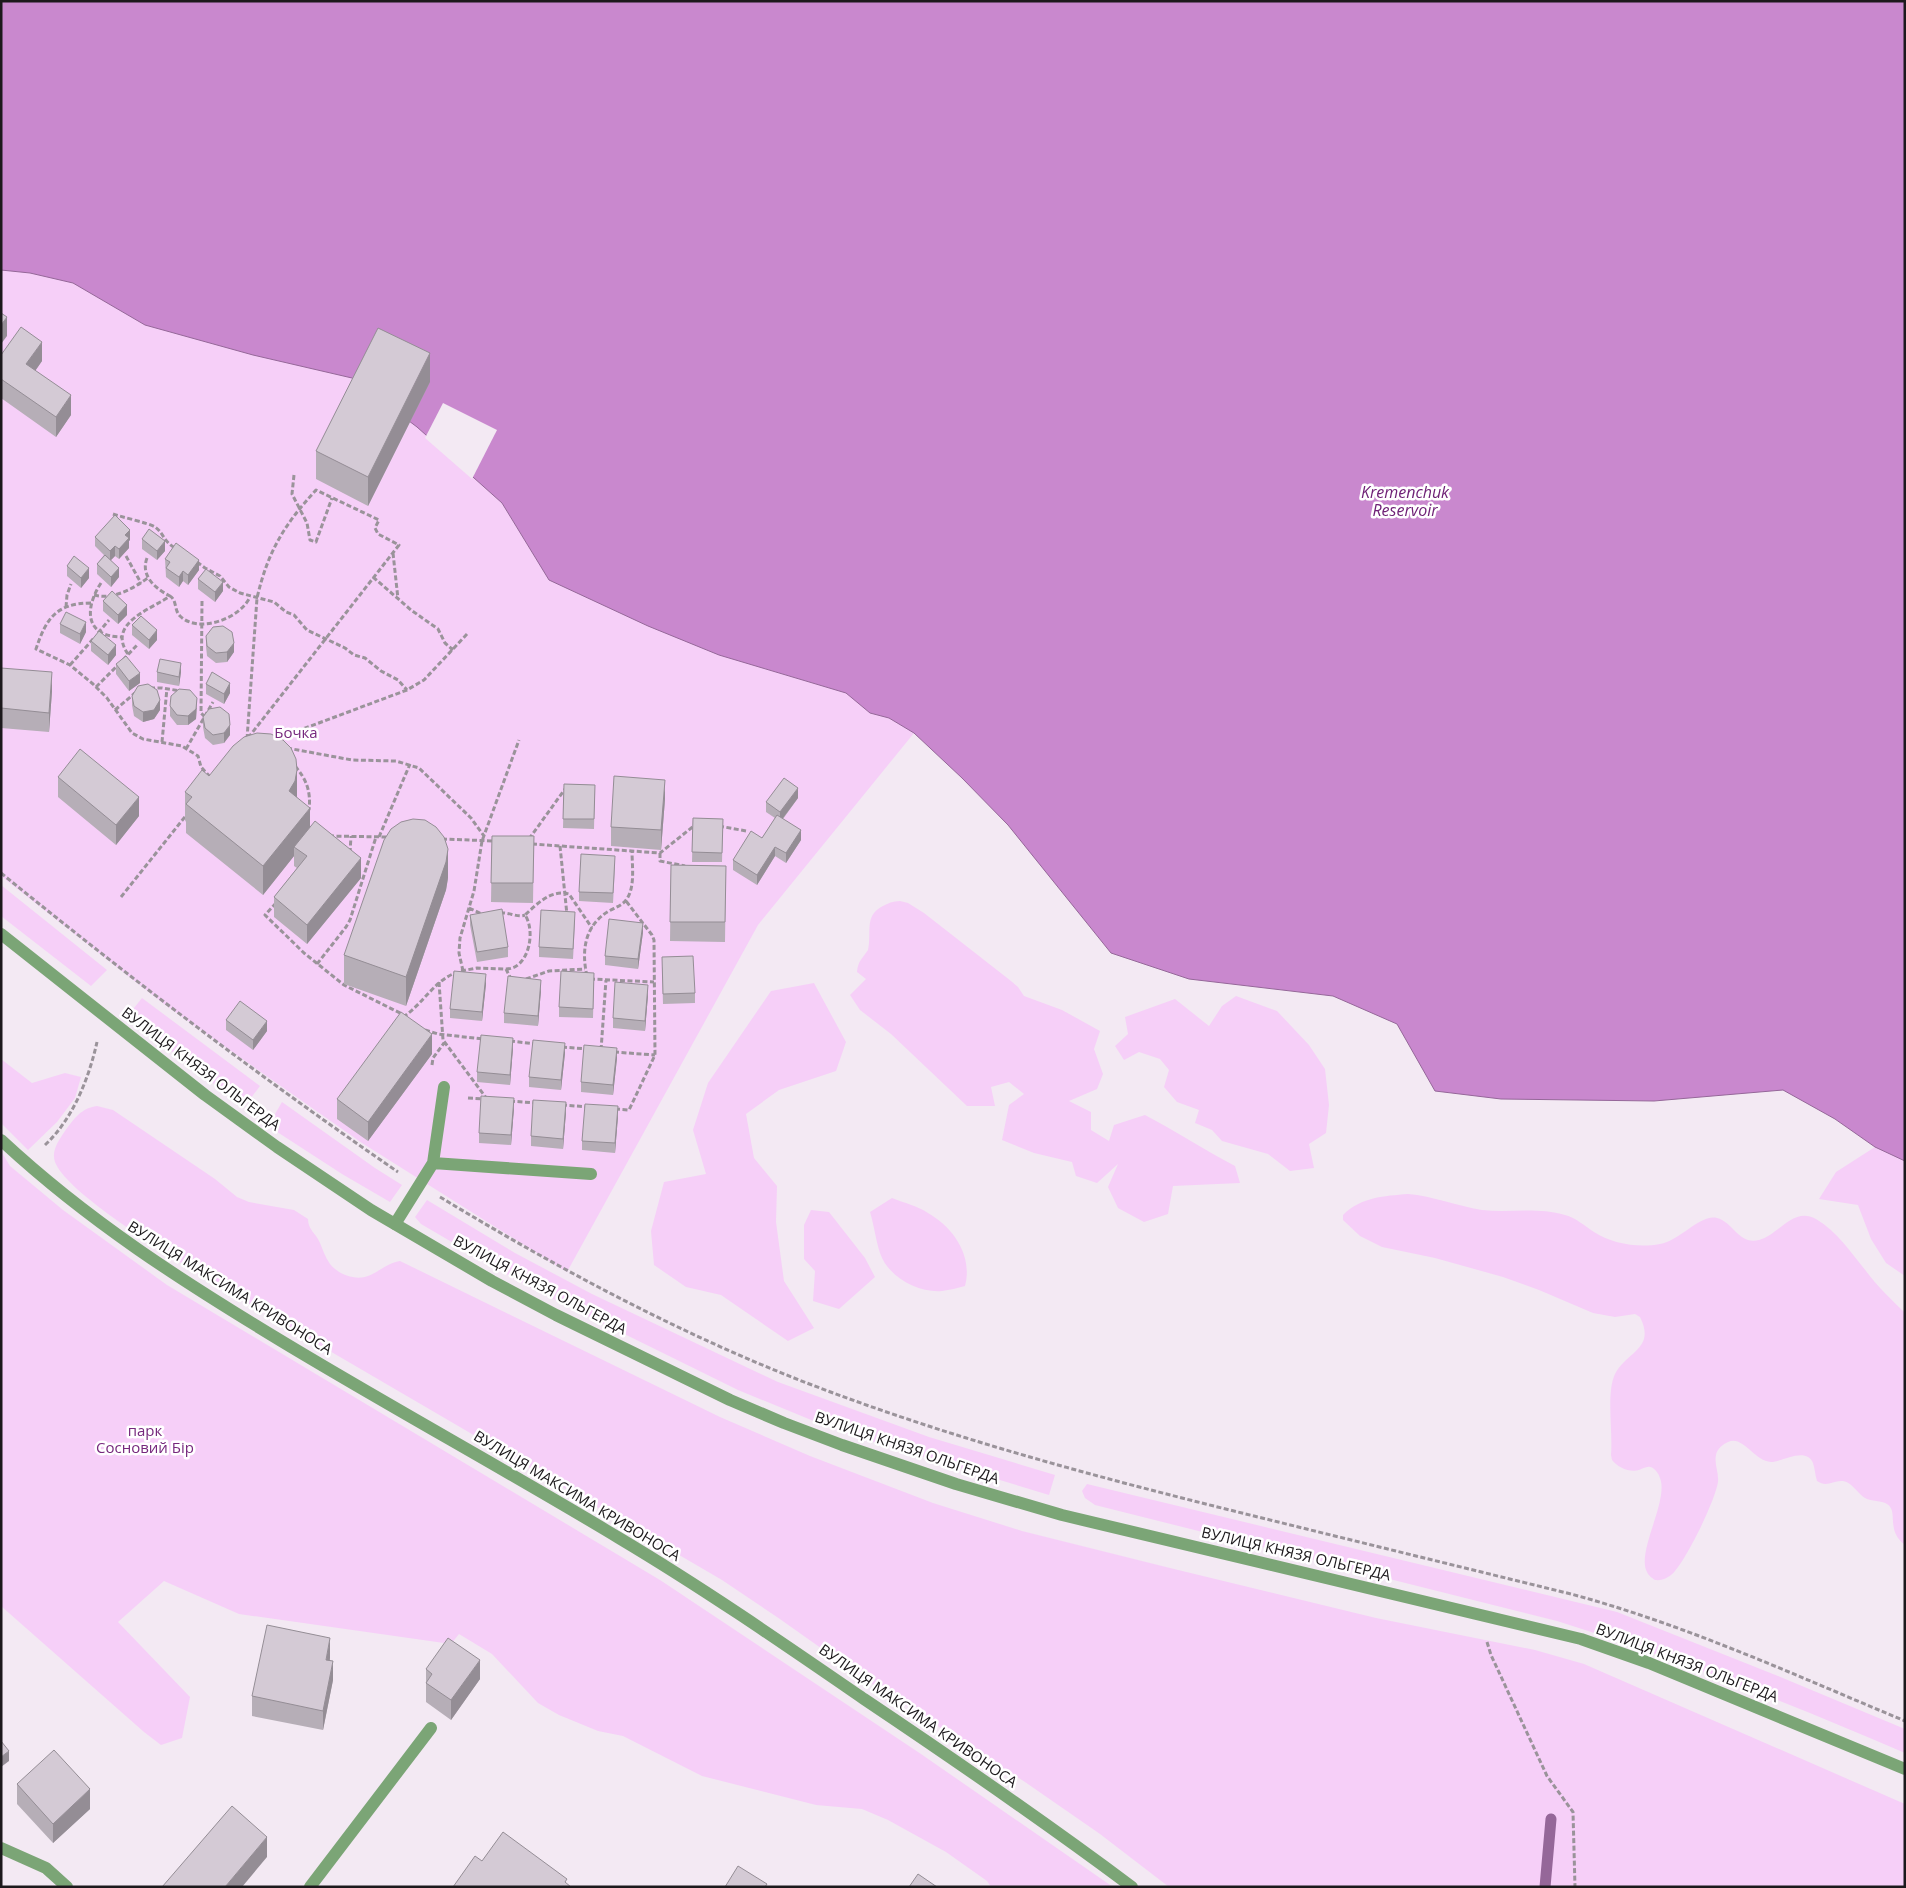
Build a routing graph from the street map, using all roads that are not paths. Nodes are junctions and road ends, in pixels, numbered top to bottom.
1 (1, 934) edge
2 (443, 1091) road end
3 (1, 1140) edge
4 (433, 1163) junction
5 (591, 1174) dead end
6 (395, 1224) junction
7 (431, 1728) dead end
8 (1905, 1769) edge
9 (1, 1848) edge
10 (67, 1887) edge
11 (310, 1887) edge
12 (1132, 1887) edge

1 - 6 street, ВУЛИЦЯ КНЯЗЯ ОЛЬГЕРДА
2 - 4 street
3 - 12 street, ВУЛИЦЯ МАКСИМА КРИВОНОСА
4 - 5 street
4 - 6 street
6 - 8 street, ВУЛИЦЯ КНЯЗЯ ОЛЬГЕРДА
7 - 11 street
9 - 10 street

